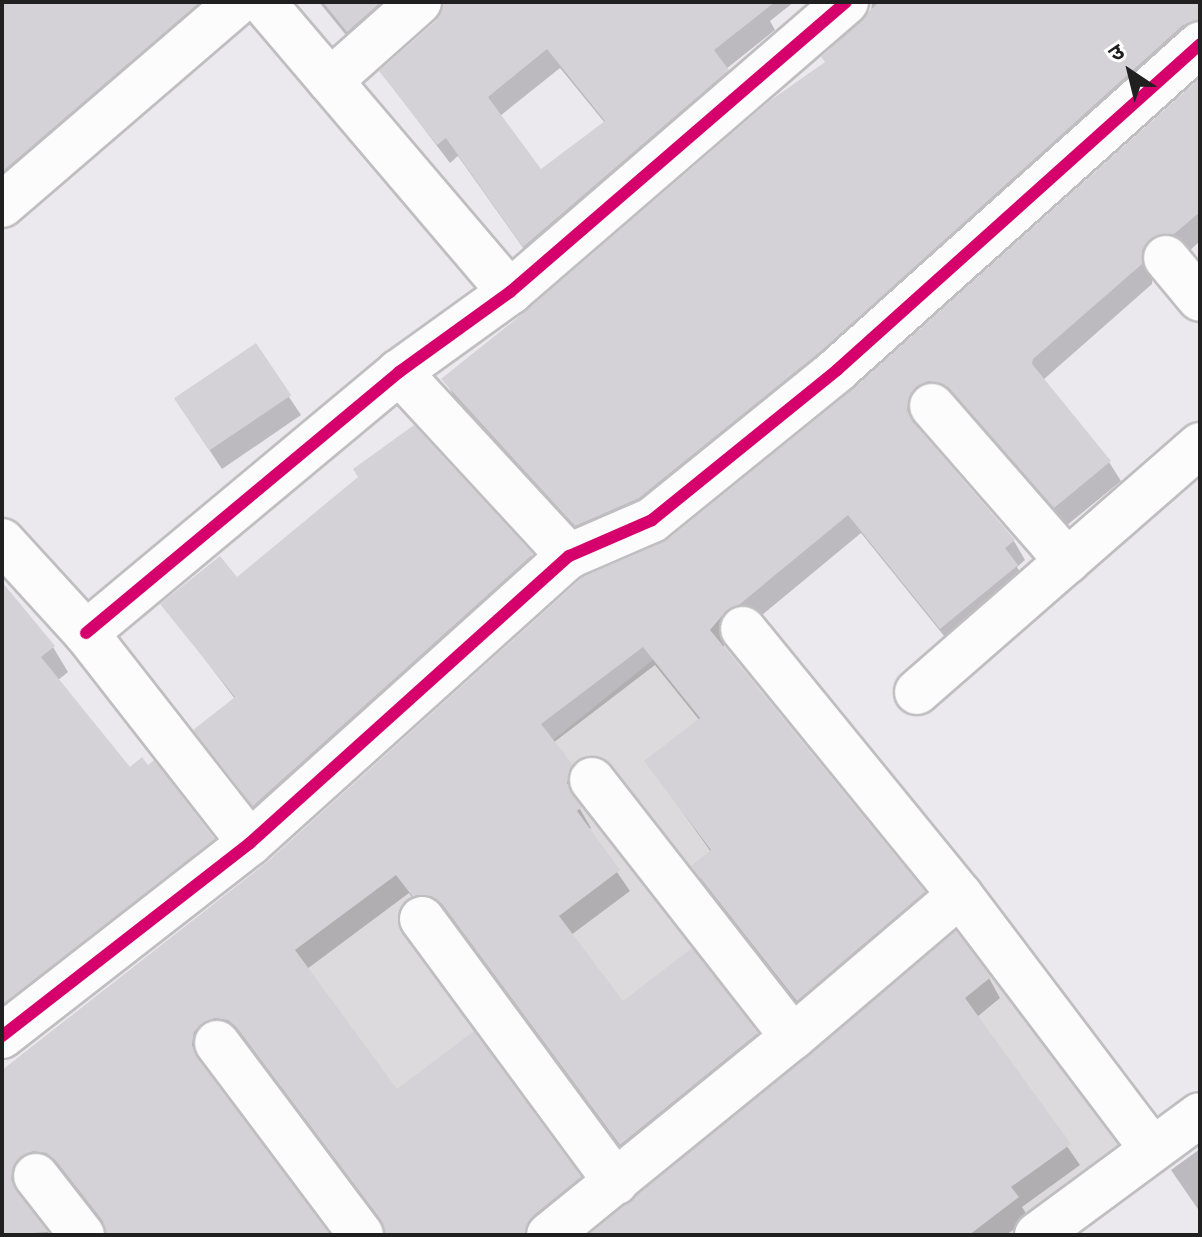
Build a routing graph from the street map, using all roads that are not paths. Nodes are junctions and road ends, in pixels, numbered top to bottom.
1 (238, 2) edge
2 (263, 2) edge
3 (419, 2) edge
4 (846, 2) edge
5 (1200, 44) edge
6 (330, 81) junction
7 (2, 205) edge
8 (1166, 258) dead end
9 (510, 292) junction
10 (1200, 299) edge
11 (399, 372) junction
12 (932, 406) dead end
13 (1200, 445) edge
14 (2, 541) edge
15 (569, 556) junction
16 (1067, 561) junction
17 (743, 629) dead end
18 (86, 633) junction
19 (917, 692) dead end
20 (592, 780) dead end
21 (250, 843) junction
22 (960, 895) junction
23 (422, 919) dead end
24 (2, 1036) edge
25 (793, 1037) junction
26 (217, 1043) dead end
27 (1200, 1115) edge
28 (1151, 1148) junction
29 (36, 1176) dead end
30 (616, 1182) junction
31 (82, 1235) edge
32 (361, 1235) edge
33 (549, 1235) edge
34 (1037, 1235) edge

1 - 7 street
2 - 6 street
3 - 6 street
4 - 9 street
5 - 15 street
6 - 9 street
8 - 10 street
9 - 11 street
11 - 15 street
11 - 18 street
12 - 16 street
13 - 16 street
14 - 18 street
15 - 21 street
16 - 19 street
17 - 22 street
18 - 21 street
20 - 25 street
21 - 24 street
22 - 25 street
22 - 28 street
23 - 30 street
25 - 30 street
26 - 32 street
27 - 28 street
28 - 34 street
29 - 31 street
30 - 33 street

